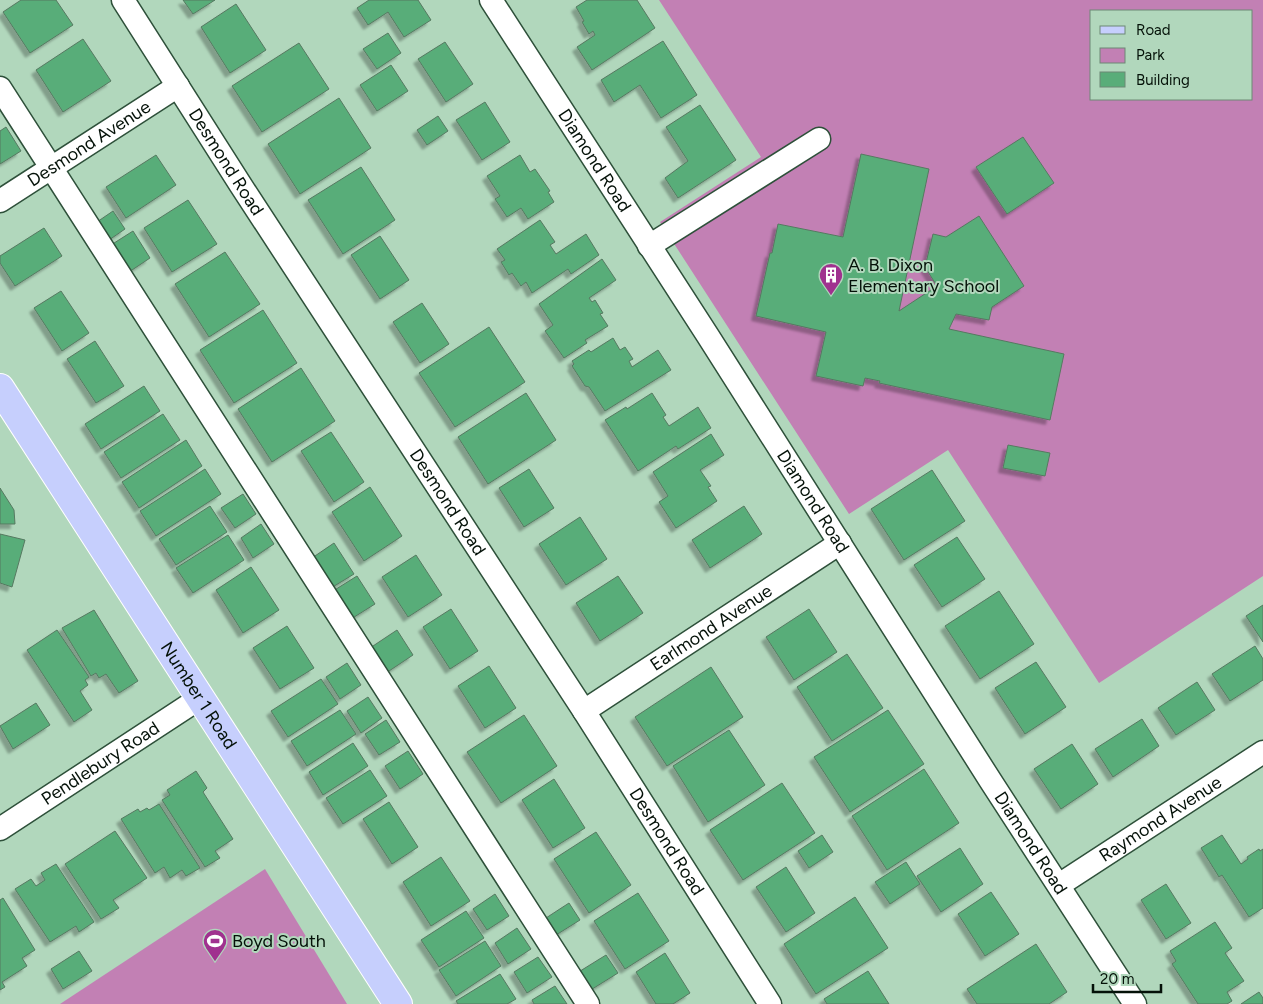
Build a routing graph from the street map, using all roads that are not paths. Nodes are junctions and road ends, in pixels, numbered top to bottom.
1 (124, 0) edge
2 (491, 0) edge
3 (178, 86) junction
4 (0, 88) edge
5 (819, 139) dead end
6 (51, 167) junction
7 (0, 201) edge
8 (649, 246) junction
9 (0, 388) edge
10 (840, 543) junction
11 (200, 698) junction
12 (584, 711) junction
13 (1263, 752) edge
14 (0, 829) edge
15 (1059, 885) junction
16 (398, 1004) edge
17 (588, 1004) edge
18 (770, 1004) edge
19 (1135, 1004) edge

1 - 3 street, Desmond Road
2 - 8 street, Diamond Road
3 - 6 street, Desmond Avenue
3 - 12 street, Desmond Road
4 - 6 street
5 - 8 street
6 - 7 street, Desmond Avenue
6 - 17 street
8 - 10 street, Diamond Road
9 - 11 main road, Number 1 Road
10 - 12 street, Earlmond Avenue
10 - 15 street, Diamond Road
11 - 14 street, Pendlebury Road
11 - 16 main road, Number 1 Road
12 - 18 street, Desmond Road
13 - 15 street, Raymond Avenue
15 - 19 street, Diamond Road

